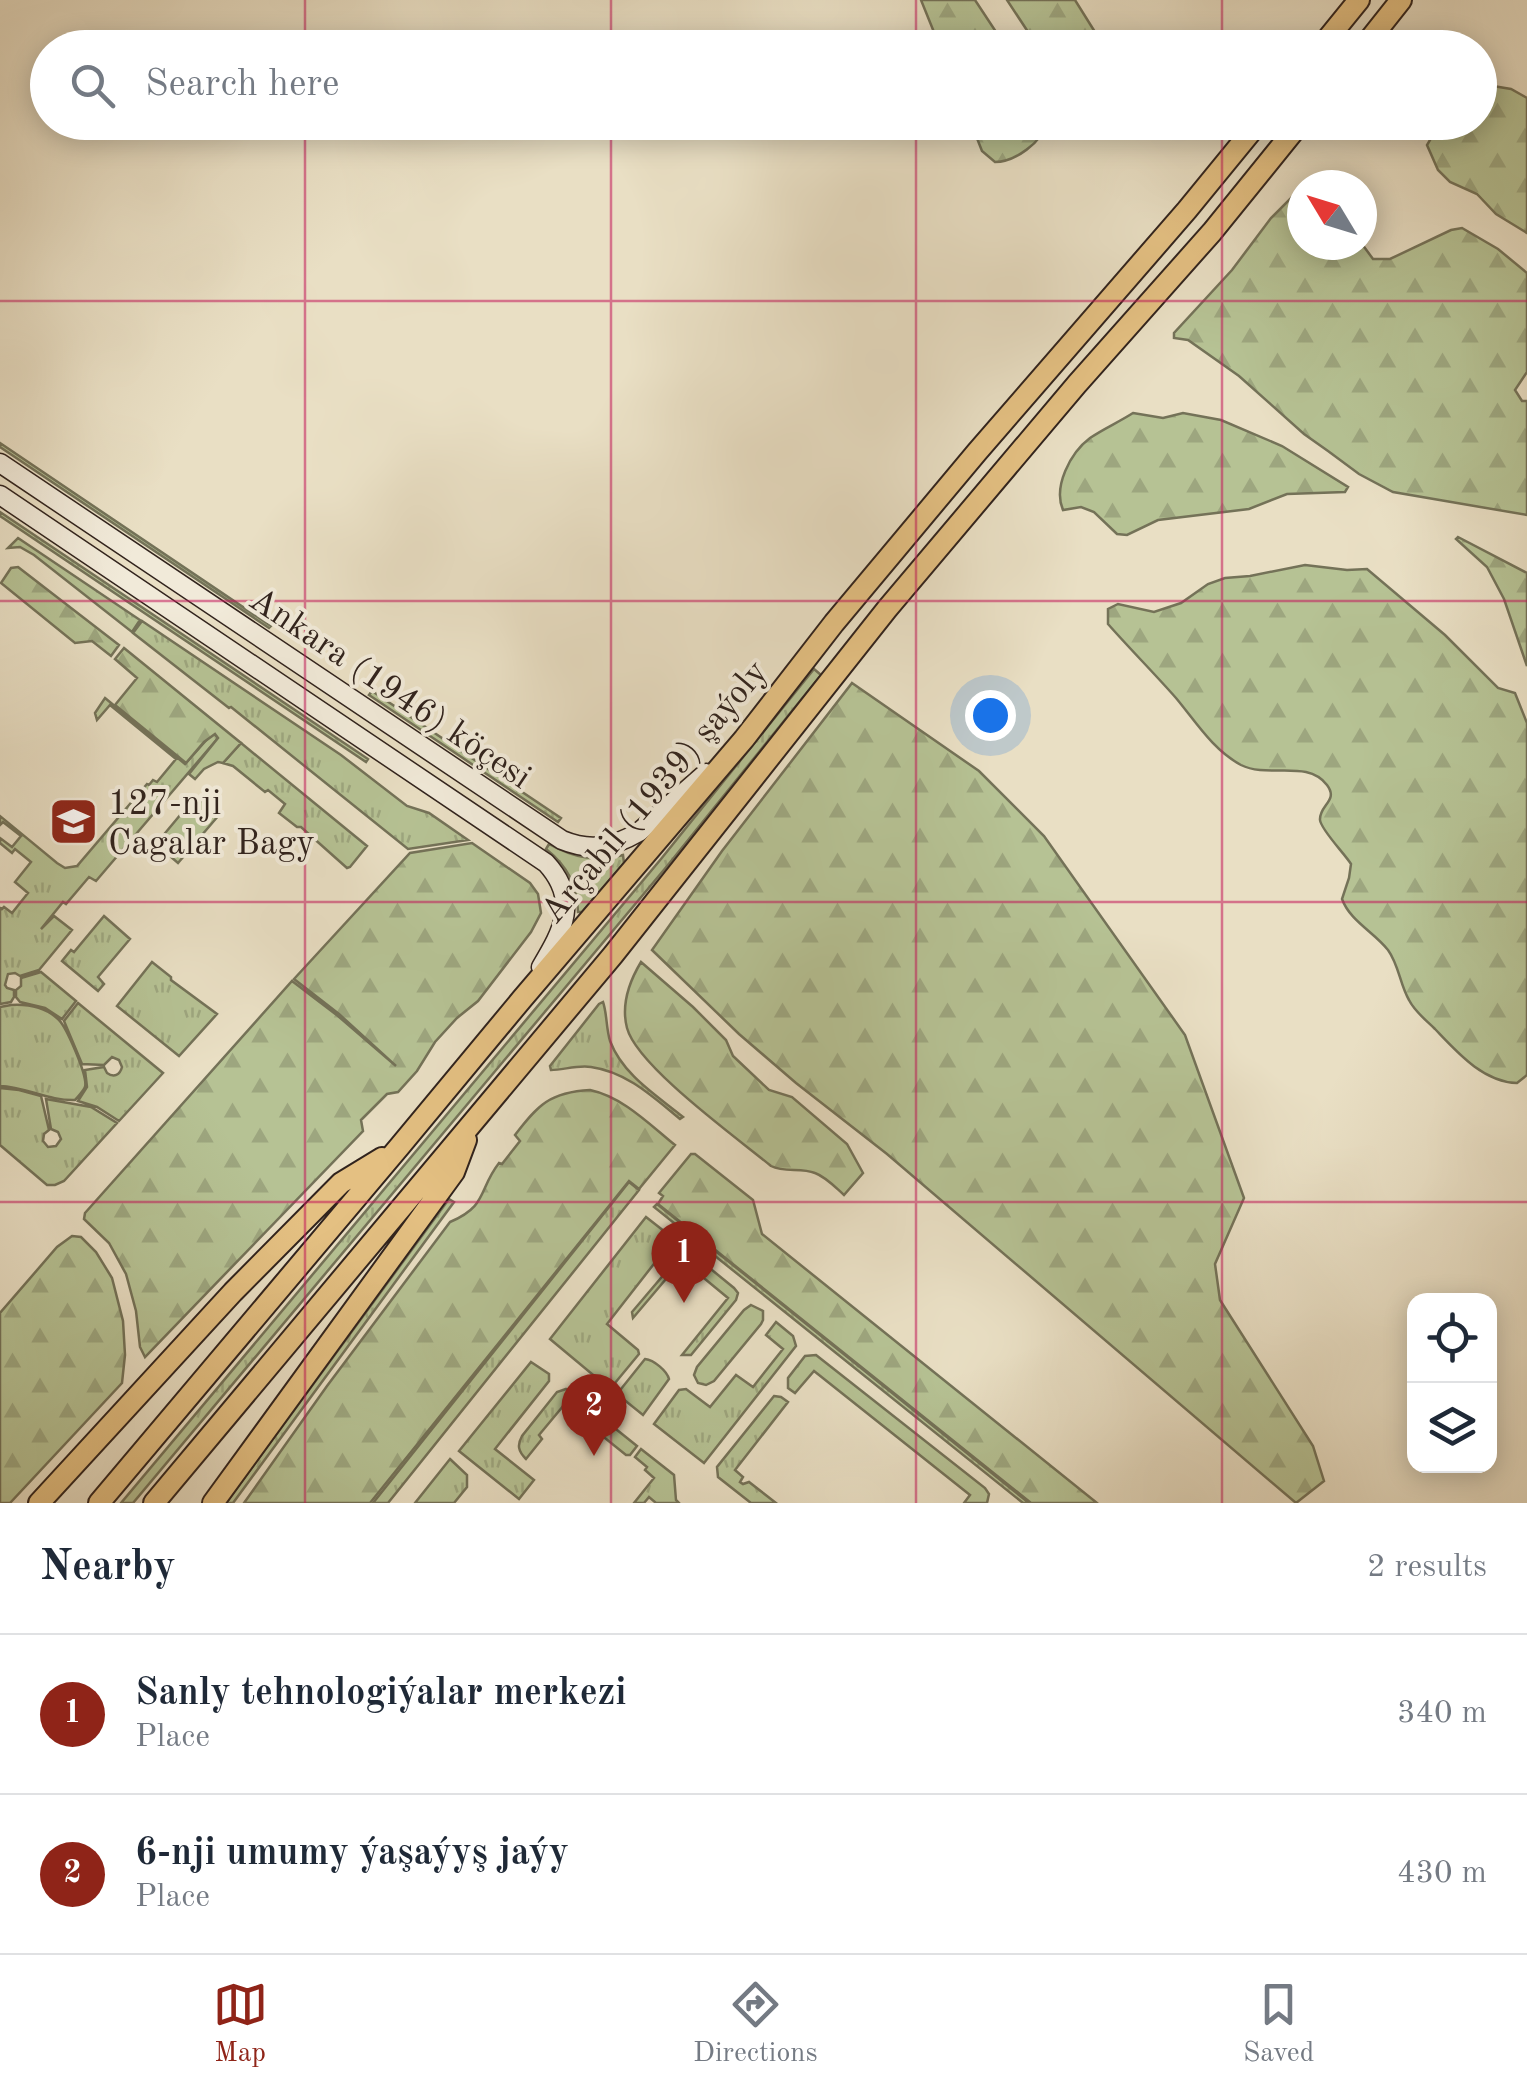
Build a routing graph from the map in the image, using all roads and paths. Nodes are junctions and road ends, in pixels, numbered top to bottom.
1 (1359, 0) edge
2 (1401, 0) edge
3 (1335, 30) edge
4 (1377, 30) edge
5 (1244, 140) edge
6 (1287, 140) edge
7 (1110, 298) junction
8 (1135, 319) junction
9 (1053, 364) junction
10 (1076, 384) junction
11 (0, 463) edge
12 (0, 494) edge
13 (744, 740) junction
14 (522, 999) junction
15 (472, 1124) junction
16 (400, 1146) junction
17 (38, 1503) edge
18 (99, 1503) edge
19 (154, 1503) edge
20 (214, 1503) edge

1 - 3 main road
2 - 4 main road
5 - 7 main road, Arçabil (1939) şaýoly
6 - 8 main road, Arçabil (1939) şaýoly
7 - 8 main road
7 - 9 main road, Arçabil (1939) şaýoly
8 - 10 main road, Arçabil (1939) şaýoly
9 - 10 main road
9 - 13 main road, Arçabil (1939) şaýoly
10 - 15 main road, Arçabil (1939) şaýoly
11 - 13 main road, Ankara (1946) köçesi
12 - 14 main road, Ankara (1946) köçesi
13 - 14 main road, Arçabil (1939) şaýoly
14 - 16 main road, Arçabil (1939) şaýoly
15 - 19 main road, Arçabil (1939) şaýoly
15 - 20 main road
16 - 17 main road
16 - 18 main road, Arçabil (1939) şaýoly

